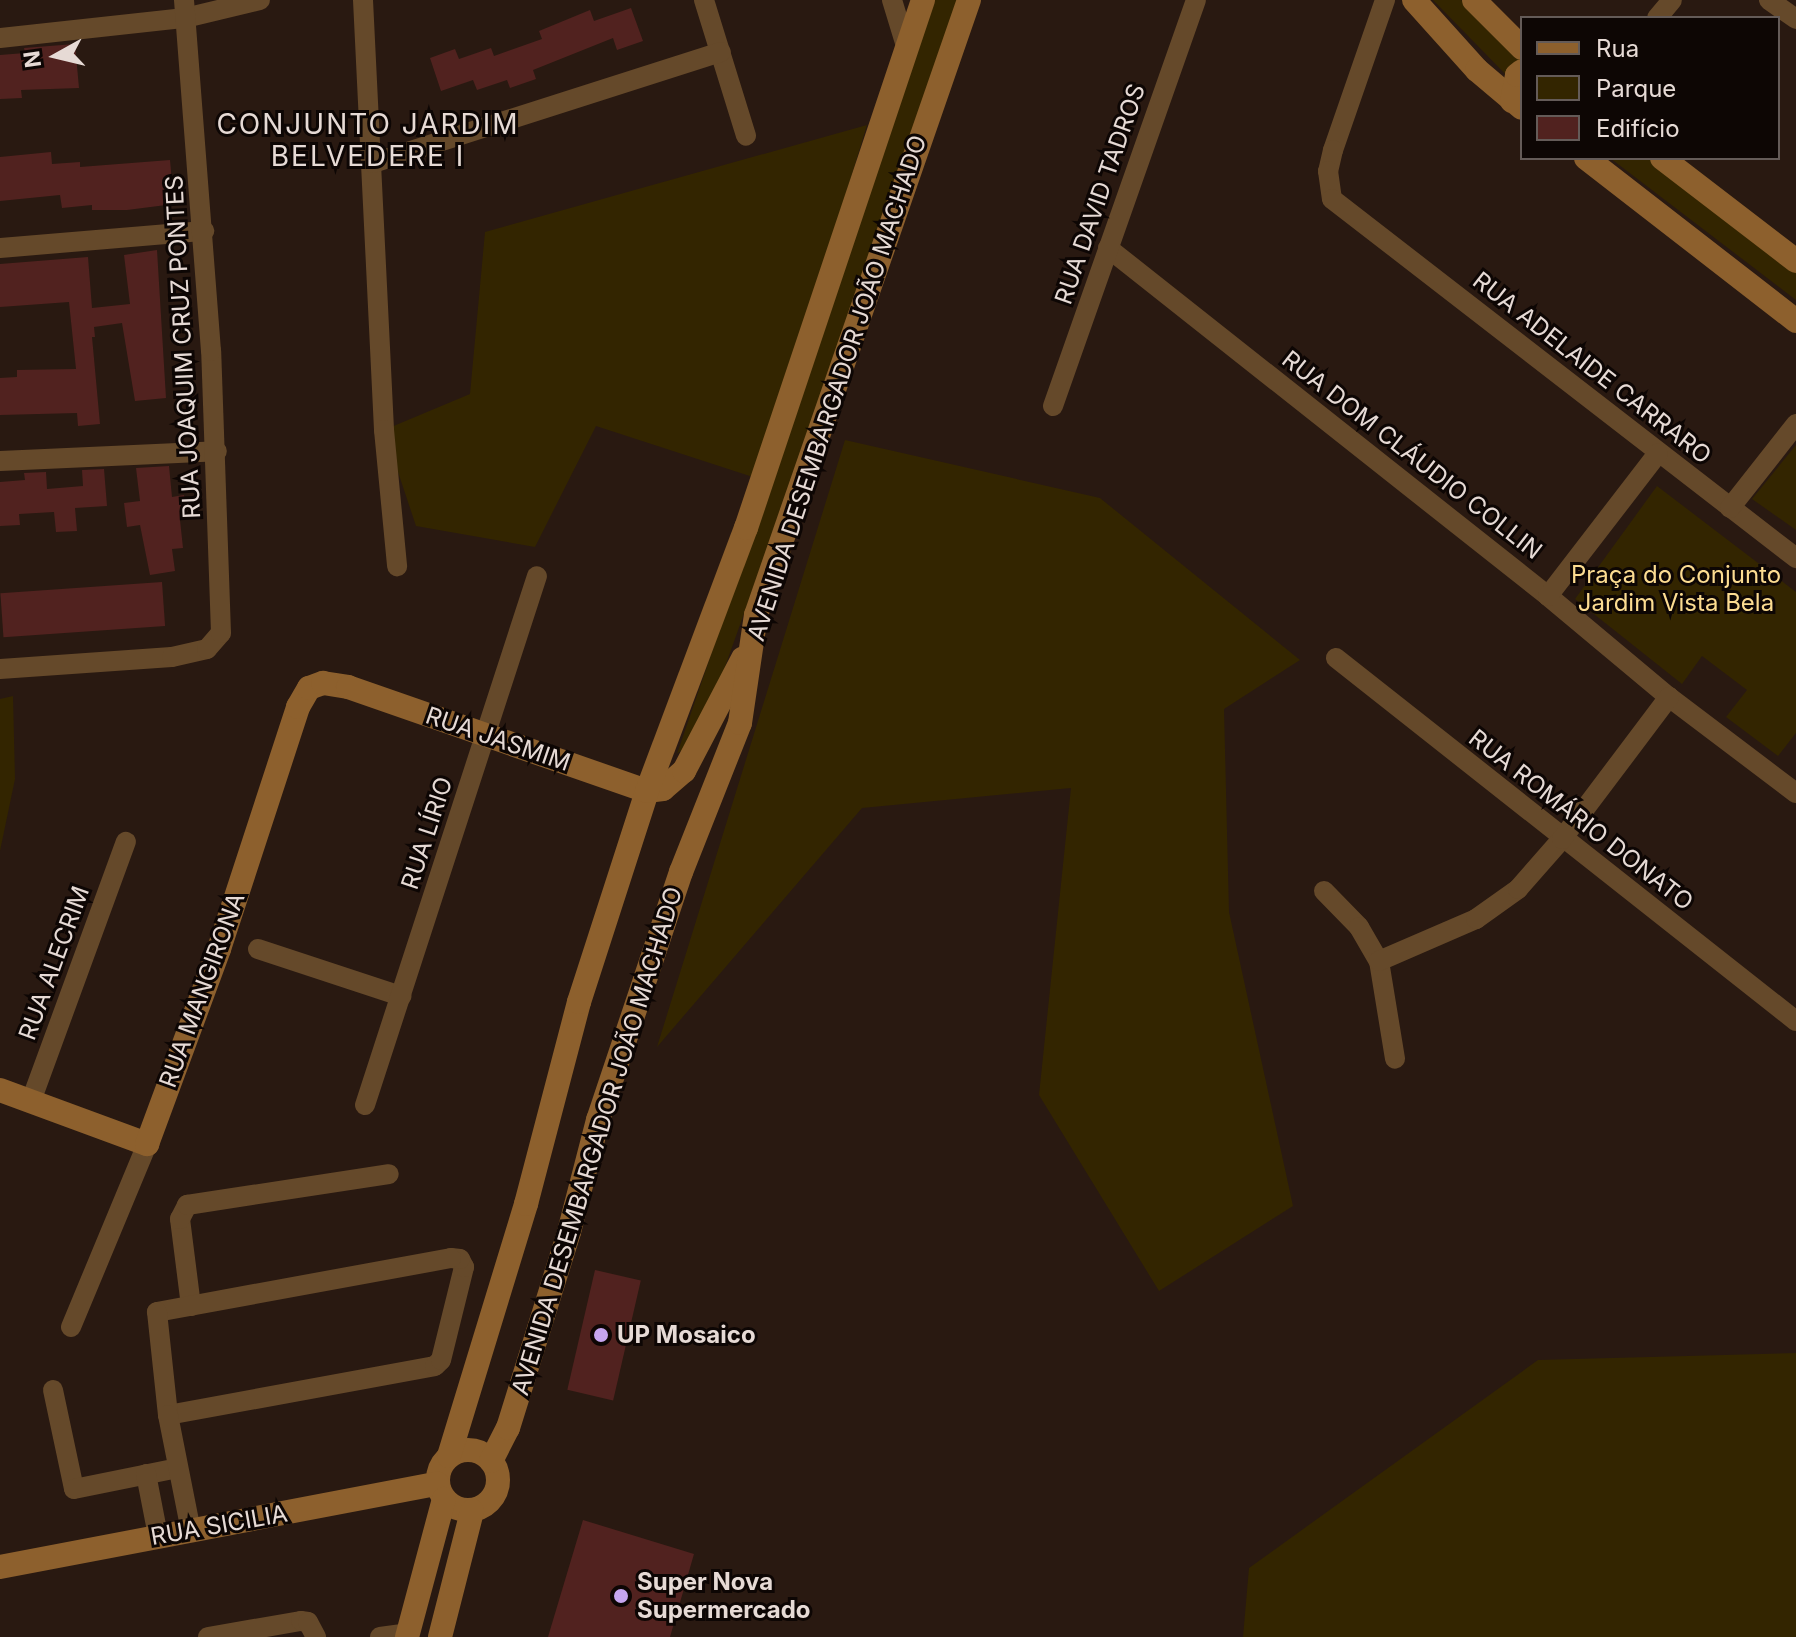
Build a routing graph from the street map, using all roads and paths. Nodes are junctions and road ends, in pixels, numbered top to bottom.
1 (260, 0) edge
2 (363, 0) edge
3 (704, 0) edge
4 (892, 0) edge
5 (923, 0) edge
6 (969, 0) edge
7 (1196, 0) edge
8 (1385, 0) edge
9 (1414, 0) edge
10 (1474, 0) edge
11 (1672, 0) edge
12 (1769, 0) edge
13 (185, 9) edge
14 (1659, 16) edge
15 (1796, 19) edge
16 (0, 38) edge
17 (906, 46) junction
18 (1520, 46) edge
19 (721, 52) junction
20 (1520, 73) edge
21 (1517, 104) edge
22 (746, 136) dead end
23 (1589, 160) edge
24 (1665, 160) edge
25 (373, 163) junction
26 (204, 231) junction
27 (0, 248) edge
28 (1108, 248) junction
29 (1796, 261) edge
30 (1796, 321) edge
31 (1053, 406) dead end
32 (1796, 424) edge
33 (217, 451) junction
34 (1658, 453) junction
35 (0, 461) edge
36 (1730, 508) junction
37 (1796, 558) edge
38 (397, 566) dead end
39 (537, 576) dead end
40 (1548, 596) junction
41 (750, 645) junction
42 (1336, 658) dead end
43 (0, 669) edge
44 (348, 687) joint
45 (1669, 697) junction
46 (486, 735) junction
47 (647, 791) junction
48 (1796, 793) edge
49 (1562, 839) junction
50 (126, 842) dead end
51 (1324, 891) dead end
52 (258, 949) dead end
53 (1379, 961) junction
54 (401, 996) junction
55 (1796, 1021) edge
56 (1395, 1059) dead end
57 (0, 1090) edge
58 (31, 1101) junction
59 (365, 1105) dead end
60 (147, 1144) junction
61 (389, 1174) dead end
62 (191, 1306) junction
63 (71, 1327) dead end
64 (53, 1390) dead end
65 (168, 1415) junction
66 (449, 1456) junction
67 (491, 1461) junction
68 (178, 1468) junction
69 (146, 1474) junction
70 (440, 1492) junction
71 (472, 1511) junction
72 (191, 1531) junction
73 (158, 1536) junction
74 (0, 1567) edge
75 (408, 1635) edge
76 (208, 1637) edge
77 (316, 1637) edge
78 (380, 1637) edge
79 (440, 1637) edge

1 - 13 street
2 - 25 street
3 - 19 street
4 - 17 street
5 - 17 street, AVENIDA DESEMBARGADOR JOÃO MACHADO
6 - 41 street, AVENIDA DESEMBARGADOR JOÃO MACHADO
7 - 28 street, RUA DAVID TADROS
8 - 34 street, RUA ADELAIDE CARRARO
9 - 21 street
10 - 18 street
11 - 14 street
12 - 15 street
13 - 16 street
13 - 26 street, RUA JOAQUIM CRUZ PONTES
17 - 47 street, AVENIDA DESEMBARGADOR JOÃO MACHADO
19 - 22 street
19 - 25 street
20 - 21 street
23 - 30 street
24 - 29 street
25 - 38 street
26 - 27 street
26 - 33 street, RUA JOAQUIM CRUZ PONTES
28 - 31 street, RUA DAVID TADROS
28 - 40 street, RUA DOM CLÁUDIO COLLIN
32 - 36 street
33 - 35 street
33 - 43 street, RUA JOAQUIM CRUZ PONTES
34 - 36 street, RUA ADELAIDE CARRARO
34 - 40 street
36 - 37 street, RUA ADELAIDE CARRARO
39 - 46 street, RUA LÍRIO
40 - 45 street, RUA DOM CLÁUDIO COLLIN
41 - 47 street
41 - 67 street, AVENIDA DESEMBARGADOR JOÃO MACHADO
42 - 49 street, RUA ROMÁRIO DONATO
44 - 46 street, RUA JASMIM
44 - 60 street, RUA MANGIRONA
45 - 48 street, RUA DOM CLÁUDIO COLLIN
45 - 49 street
46 - 47 street, RUA JASMIM
46 - 54 street, RUA LÍRIO
47 - 66 street, AVENIDA DESEMBARGADOR JOÃO MACHADO
49 - 53 street
49 - 55 street, RUA ROMÁRIO DONATO
50 - 58 street, RUA ALECRIM
51 - 53 street
52 - 54 street
53 - 56 street
54 - 59 street, RUA LÍRIO
57 - 58 street
58 - 60 street
60 - 63 street, RUA MANGIRONA
61 - 62 street
62 - 65 street
62 - 65 street
64 - 69 street
65 - 68 street
66 - 67 street
66 - 70 street
67 - 71 street
68 - 69 street
68 - 72 street
69 - 73 street
70 - 71 street
70 - 72 street, RUA SICILIA
70 - 75 street
71 - 79 street
72 - 73 street, RUA SICILIA
73 - 74 street, RUA SICILIA
75 - 78 street
76 - 77 street

